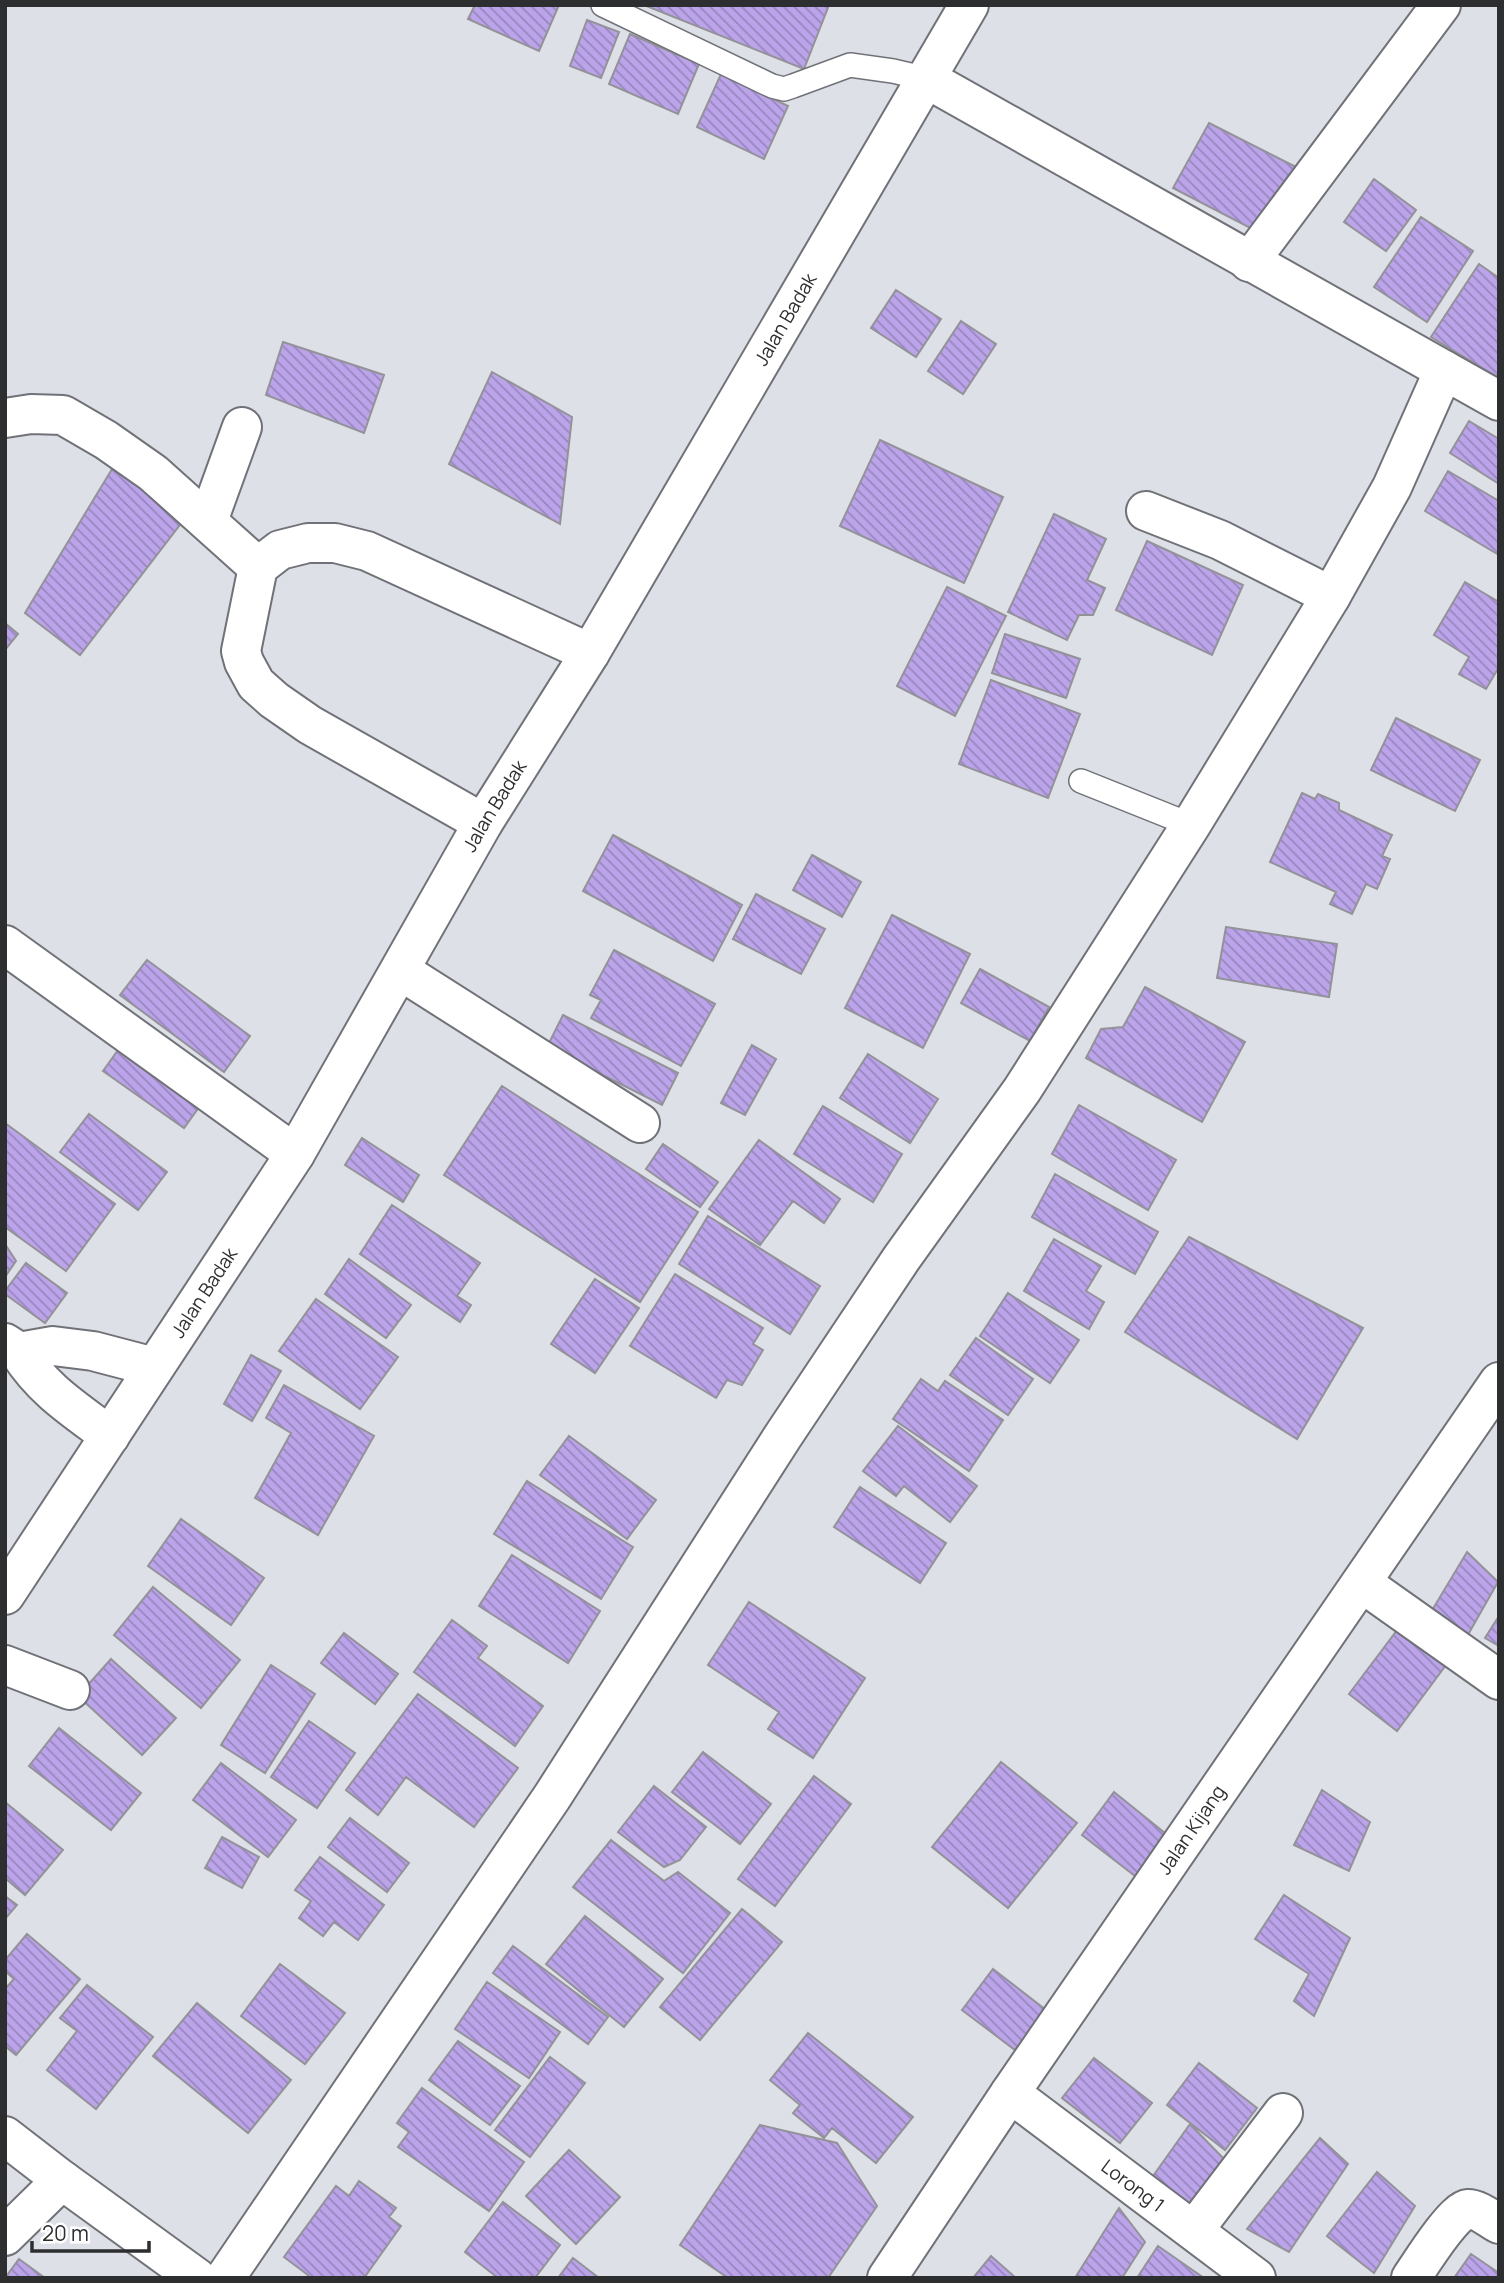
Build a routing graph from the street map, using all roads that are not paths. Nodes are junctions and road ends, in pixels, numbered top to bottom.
1 (603, 5) edge
2 (969, 5) edge
3 (1441, 5) edge
4 (927, 79) junction
5 (1249, 262) junction
6 (1444, 370) junction
7 (1499, 401) edge
8 (5, 418) edge
9 (242, 427) dead end
10 (1146, 511) dead end
11 (208, 521) junction
12 (258, 567) junction
13 (1331, 596) junction
14 (590, 653) junction
15 (1081, 781) dead end
16 (484, 823) junction
17 (1191, 825) junction
18 (5, 945) edge
19 (401, 971) junction
20 (640, 1123) dead end
21 (295, 1154) junction
22 (12, 1348) edge
23 (154, 1367) junction
24 (1499, 1382) edge
25 (110, 1436) junction
26 (1362, 1583) junction
27 (5, 1595) edge
28 (5, 1665) edge
29 (1499, 1680) edge
30 (70, 1690) dead end
31 (1010, 2093) junction
32 (1283, 2113) dead end
33 (5, 2136) edge
34 (62, 2180) junction
35 (1499, 2224) edge
36 (1194, 2230) junction
37 (5, 2236) edge
38 (197, 2278) edge
39 (225, 2278) edge
40 (887, 2278) edge
41 (1256, 2278) edge
42 (1411, 2278) edge

1 - 4 lane
2 - 4 street, Jalan Badak
3 - 5 street
4 - 5 street
4 - 14 street, Jalan Badak
5 - 6 street
6 - 7 street
6 - 13 street
8 - 11 street
9 - 11 street
10 - 13 street
11 - 12 street
12 - 14 street
12 - 16 street
13 - 17 street
14 - 16 street, Jalan Badak
15 - 17 lane
16 - 19 street, Jalan Badak
17 - 39 street
18 - 21 street
19 - 20 street
19 - 21 street, Jalan Badak
21 - 23 street, Jalan Badak
22 - 23 street
22 - 25 street
23 - 25 street, Jalan Badak
24 - 26 street, Jalan Kijang
25 - 27 street, Jalan Badak
26 - 29 street
26 - 31 street, Jalan Kijang
28 - 30 street
31 - 36 street, Lorong 1
31 - 40 street, Jalan Kijang
32 - 36 street
33 - 34 street
34 - 37 street
34 - 38 street
35 - 42 street
36 - 41 street, Lorong 1

